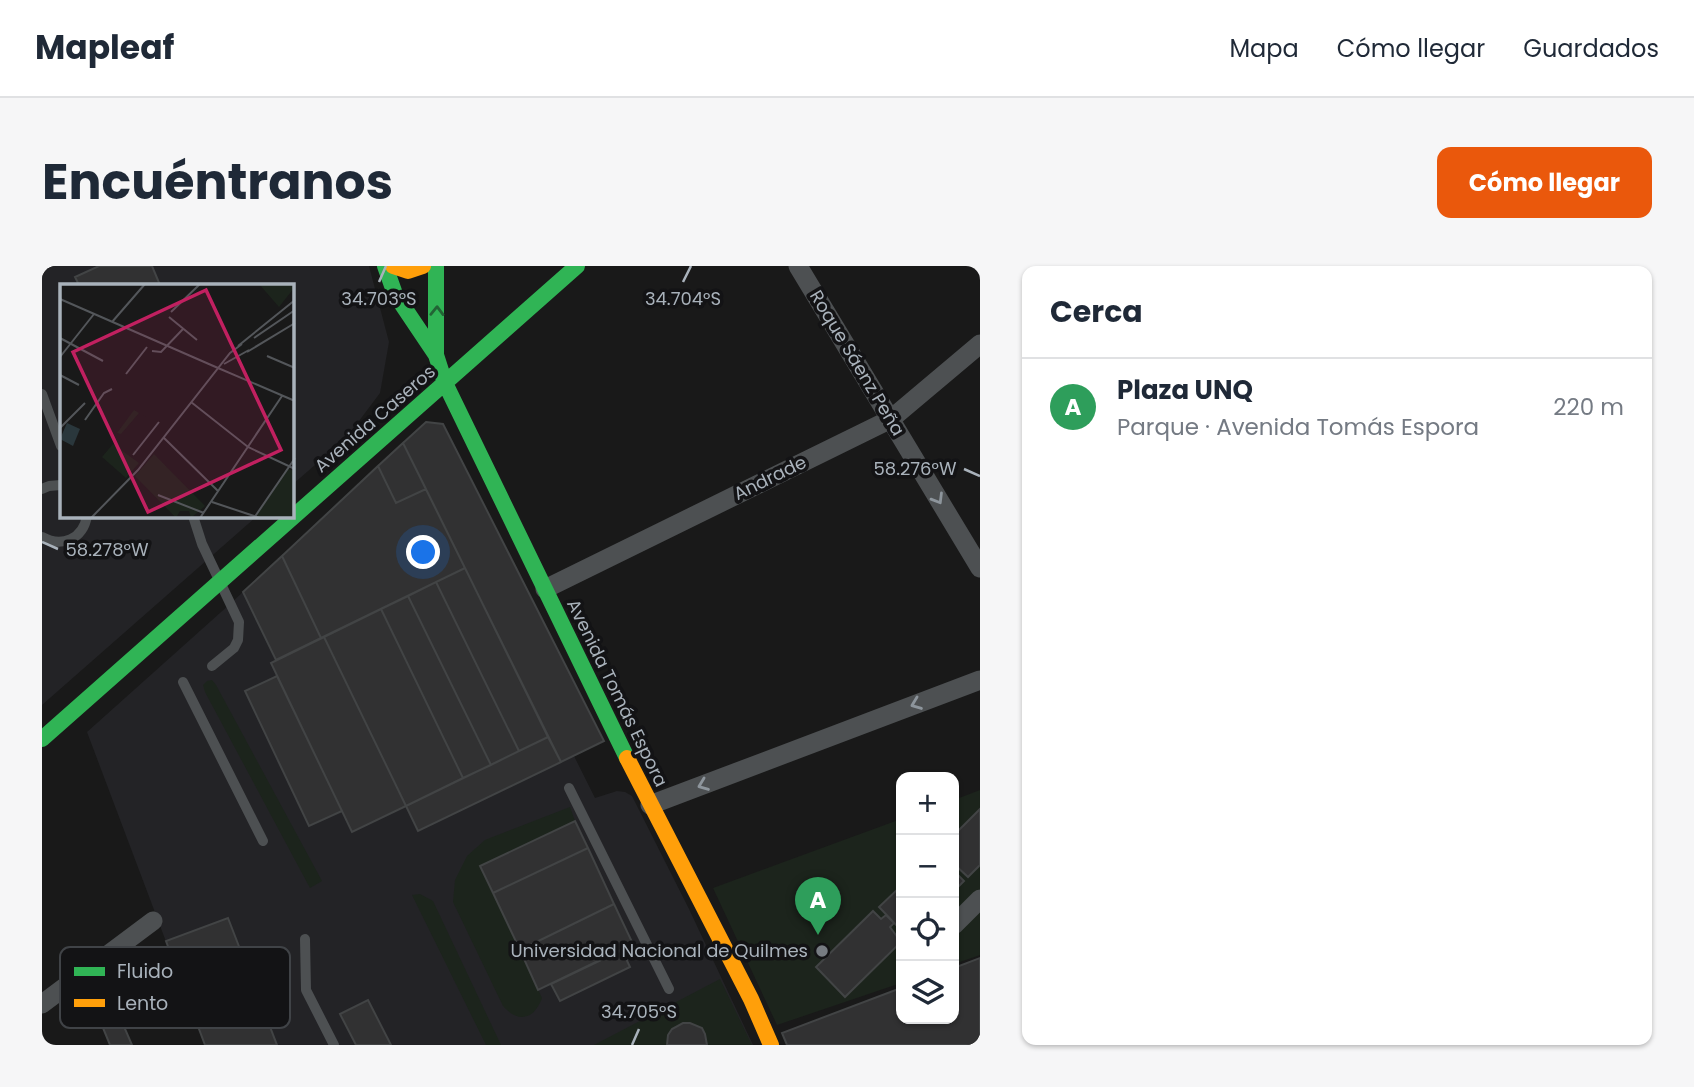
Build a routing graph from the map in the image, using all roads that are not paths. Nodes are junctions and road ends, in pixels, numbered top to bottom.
1 (385, 266) edge
2 (393, 266) edge
3 (423, 266) edge
4 (436, 266) edge
5 (577, 266) edge
6 (798, 266) edge
7 (980, 344) edge
8 (436, 355) junction
9 (445, 383) junction
10 (42, 394) edge
11 (891, 419) junction
12 (60, 443) edge
13 (60, 485) edge
14 (42, 489) edge
15 (294, 517) edge
16 (86, 518) edge
17 (194, 518) edge
18 (292, 518) edge
19 (42, 537) edge
20 (980, 568) edge
21 (219, 583) junction
22 (545, 589) junction
23 (212, 666) dead end
24 (980, 680) edge
25 (183, 681) dead end
26 (42, 739) edge
27 (569, 788) dead end
28 (650, 805) junction
29 (263, 841) dead end
30 (980, 899) edge
31 (959, 920) edge
32 (153, 921) dead end
33 (305, 939) dead end
34 (118, 947) edge
35 (669, 989) dead end
36 (60, 991) edge
37 (42, 1004) edge
38 (334, 1045) edge
39 (771, 1045) edge

1 - 8 main road, Avenida Tomás Espora
2 - 3 main road
8 -> 4 main road, Avenida Tomás Espora
5 - 9 main road, Avenida Caseros
6 - 11 street, Roque Sáenz Peña
7 - 11 street, Andrade
8 - 9 main road, Avenida Tomás Espora
9 - 15 main road, Avenida Caseros
9 - 22 main road, Avenida Tomás Espora
10 - 12 lane
11 -> 20 street, Roque Sáenz Peña
11 - 22 street, Andrade
13 - 14 lane
16 - 19 lane
17 - 21 lane
18 - 21 main road, Avenida Caseros
21 - 23 lane
21 - 26 main road, Avenida Caseros
22 - 28 main road, Avenida Tomás Espora
24 -> 28 street
25 - 29 lane
27 - 35 lane
28 - 39 main road, Avenida Tomás Espora
30 - 31 street
32 - 34 street
33 - 38 lane
36 - 37 street

